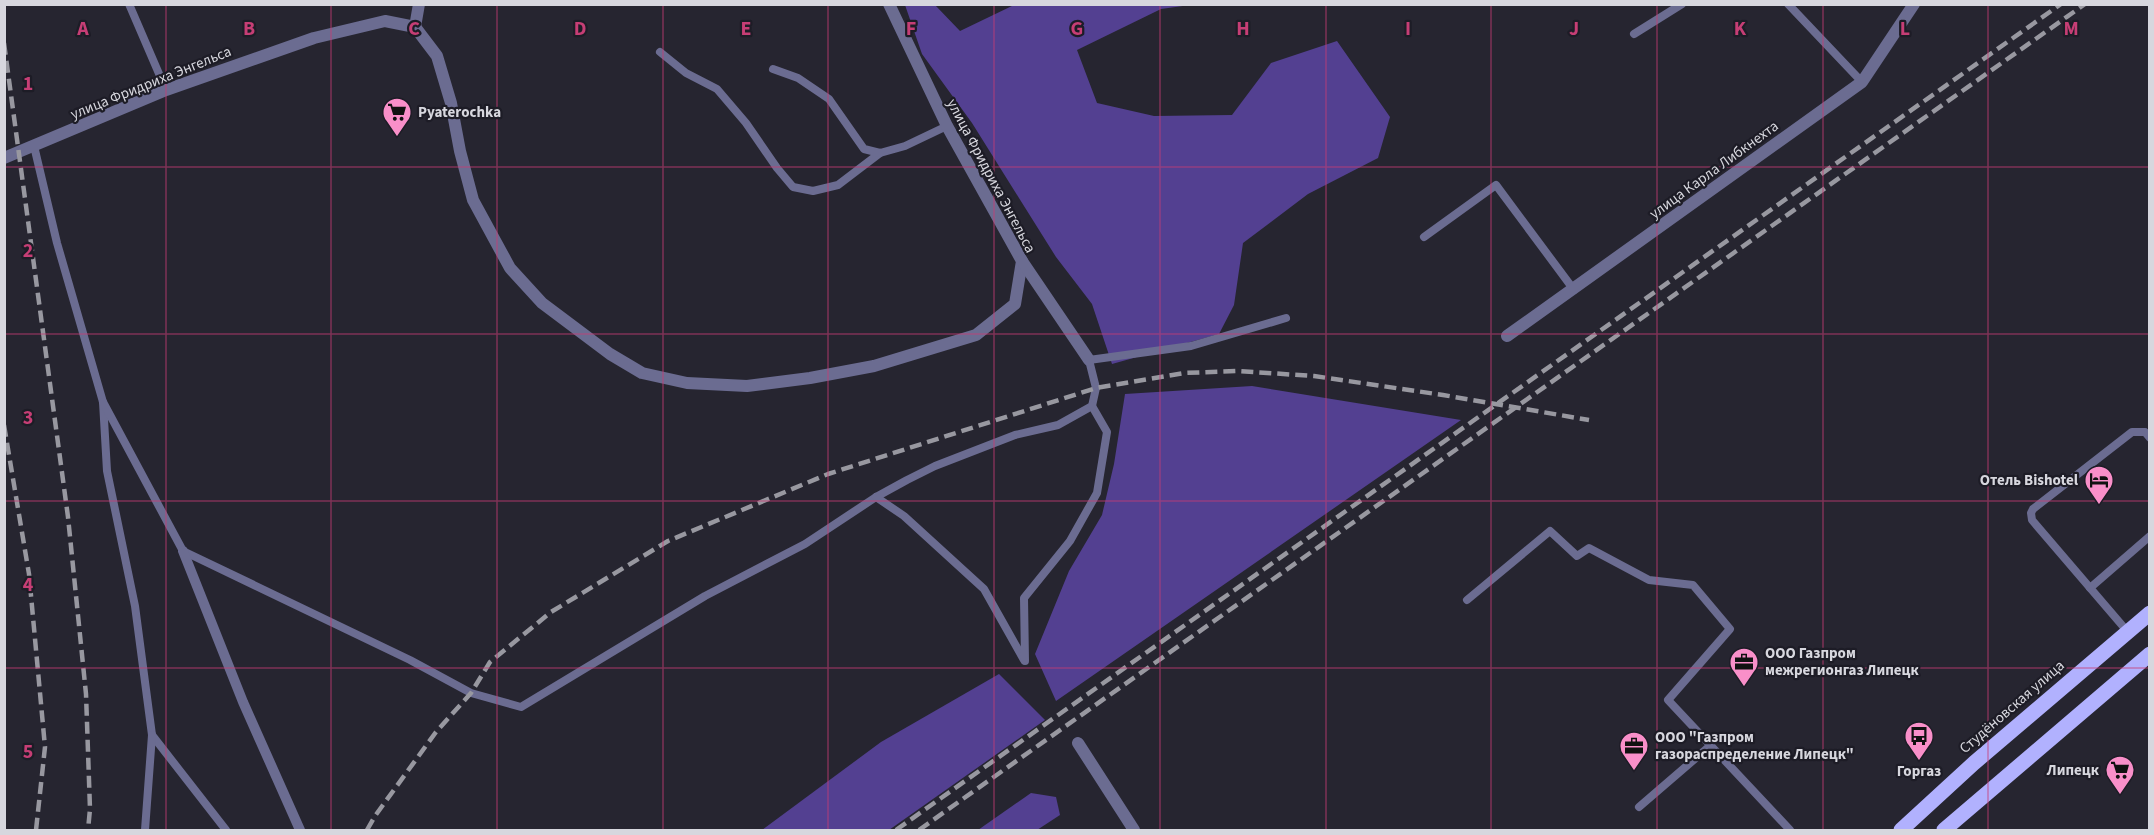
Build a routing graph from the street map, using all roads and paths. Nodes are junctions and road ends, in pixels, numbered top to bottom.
1 (129, 4) edge
2 (419, 4) edge
3 (889, 4) edge
4 (1682, 4) edge
5 (1788, 4) edge
6 (1914, 4) edge
7 (415, 27) junction
8 (1634, 34) dead end
9 (660, 52) dead end
10 (773, 69) dead end
11 (1862, 82) junction
12 (166, 90) junction
13 (947, 126) junction
14 (34, 146) junction
15 (880, 153) junction
16 (4, 158) edge
17 (1424, 237) dead end
18 (1022, 261) junction
19 (1574, 290) junction
20 (1286, 318) dead end
21 (1508, 336) dead end
22 (1089, 360) junction
23 (104, 402) junction
24 (1092, 406) junction
25 (2150, 438) edge
26 (876, 497) junction
27 (2150, 536) edge
28 (183, 551) junction
29 (2090, 588) junction
30 (1467, 600) dead end
31 (2150, 613) edge
32 (2127, 631) junction
33 (2150, 654) edge
34 (152, 735) junction
35 (1078, 743) dead end
36 (1710, 745) junction
37 (1639, 807) dead end
38 (145, 831) edge
39 (226, 831) edge
40 (300, 831) edge
41 (1134, 831) edge
42 (1790, 831) edge
43 (1901, 831) edge
44 (1944, 831) edge

1 - 12 lane
2 - 7 street
3 - 13 street, улица Фридриха Энгельса
4 - 8 lane
5 - 11 lane
6 - 11 street, улица Карла Либкнехта
7 - 12 street, улица Фридриха Энгельса
7 - 18 street, улица Фридриха Энгельса
9 - 15 lane
10 - 15 lane
11 - 19 street, улица Карла Либкнехта
12 - 14 street, улица Фридриха Энгельса
13 - 15 lane
13 - 18 street, улица Фридриха Энгельса
14 - 16 street, улица Фридриха Энгельса
14 - 23 lane
17 - 19 lane
18 - 22 street
19 - 21 street, улица Карла Либкнехта
20 - 22 lane
22 - 24 lane
23 - 28 lane
23 - 34 lane
24 - 26 lane
24 - 26 lane
25 - 29 lane
26 - 28 lane
27 - 29 lane
28 - 40 street
29 - 32 lane
30 - 36 lane
31 - 32 main road, Студёновская улица
32 - 43 main road, Студёновская улица
33 - 44 main road
34 - 38 lane
34 - 39 lane
35 - 41 street
36 - 37 lane
36 - 42 lane

